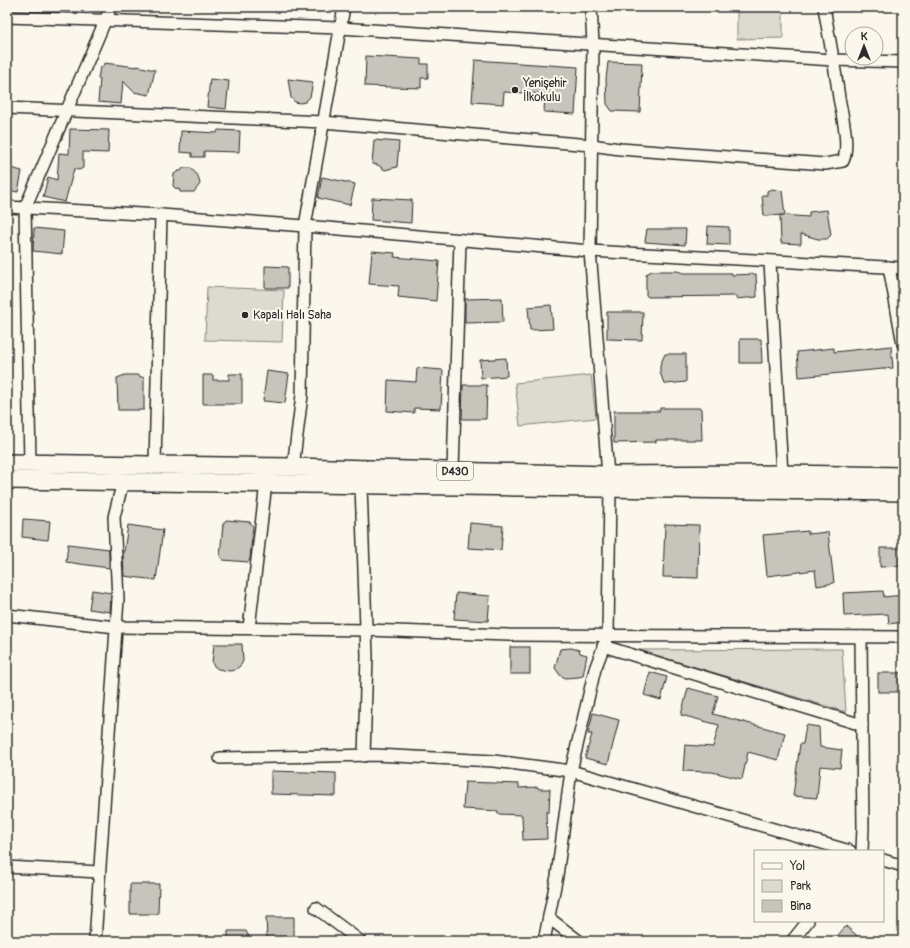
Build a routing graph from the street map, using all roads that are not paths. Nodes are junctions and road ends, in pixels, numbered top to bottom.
1 (110, 7) edge
2 (344, 7) edge
3 (591, 7) edge
4 (824, 7) edge
5 (7, 17) edge
6 (105, 20) junction
7 (340, 28) junction
8 (593, 44) junction
9 (833, 60) junction
10 (903, 62) edge
11 (7, 108) edge
12 (66, 111) junction
13 (323, 122) junction
14 (590, 145) junction
15 (7, 207) edge
16 (25, 208) junction
17 (161, 215) junction
18 (305, 226) junction
19 (460, 240) junction
20 (590, 251) junction
21 (770, 262) junction
22 (889, 267) junction
23 (903, 268) edge
24 (903, 344) edge
25 (7, 463) edge
26 (30, 463) junction
27 (155, 465) junction
28 (293, 467) junction
29 (454, 471) junction
30 (782, 474) junction
31 (903, 476) edge
32 (7, 480) edge
33 (123, 481) junction
34 (609, 482) junction
35 (266, 484) junction
36 (361, 485) junction
37 (903, 492) edge
38 (7, 615) edge
39 (116, 627) junction
40 (249, 628) junction
41 (366, 630) junction
42 (608, 635) junction
43 (861, 636) junction
44 (903, 637) edge
45 (603, 646) junction
46 (862, 725) junction
47 (364, 756) junction
48 (220, 758) dead end
49 (571, 771) junction
50 (847, 850) edge
51 (862, 850) edge
52 (884, 860) edge
53 (903, 866) edge
54 (7, 867) edge
55 (99, 872) junction
56 (316, 908) dead end
57 (549, 918) junction
58 (807, 922) edge
59 (95, 941) edge
60 (360, 941) edge
61 (544, 941) edge
62 (579, 941) edge
63 (792, 941) edge

1 - 6 street
2 - 7 street
3 - 8 street
4 - 9 street
5 - 6 street
6 - 7 street
6 - 12 street
7 - 8 street
7 - 13 street
8 - 9 street
8 - 14 street
9 - 10 street
9 - 14 street
11 - 12 street
12 - 13 street
12 - 16 street
13 - 14 street
13 - 18 street
14 - 20 street
15 - 16 street
16 - 17 street
16 - 26 street
17 - 18 street
17 - 27 street
18 - 19 street
18 - 28 street
19 - 20 street
19 - 29 street
20 - 21 street
20 - 34 street
21 - 22 street
21 - 30 street
22 - 23 street
22 - 24 street
25 - 26 highway, D430
26 - 27 highway, D430
27 - 28 highway, D430
28 - 29 highway, D430
29 - 34 highway, D430
30 - 31 highway, D430
30 - 34 highway, D430
32 - 33 highway, D430
33 - 35 highway, D430
33 - 39 street
34 - 36 highway, D430
34 - 37 highway, D430
34 - 42 street
35 - 36 highway, D430
35 - 40 street
36 - 41 street
38 - 39 street
39 - 40 street
39 - 55 street
40 - 41 street
41 - 42 street
41 - 47 street
42 - 43 street
42 - 45 street
43 - 44 street
43 - 46 street
45 - 46 street
45 - 49 street
46 - 51 street
47 - 48 street
47 - 49 street
49 - 50 street
49 - 57 street
52 - 53 street
54 - 55 street
55 - 59 street
56 - 60 street
57 - 61 street
57 - 62 street
58 - 63 street

